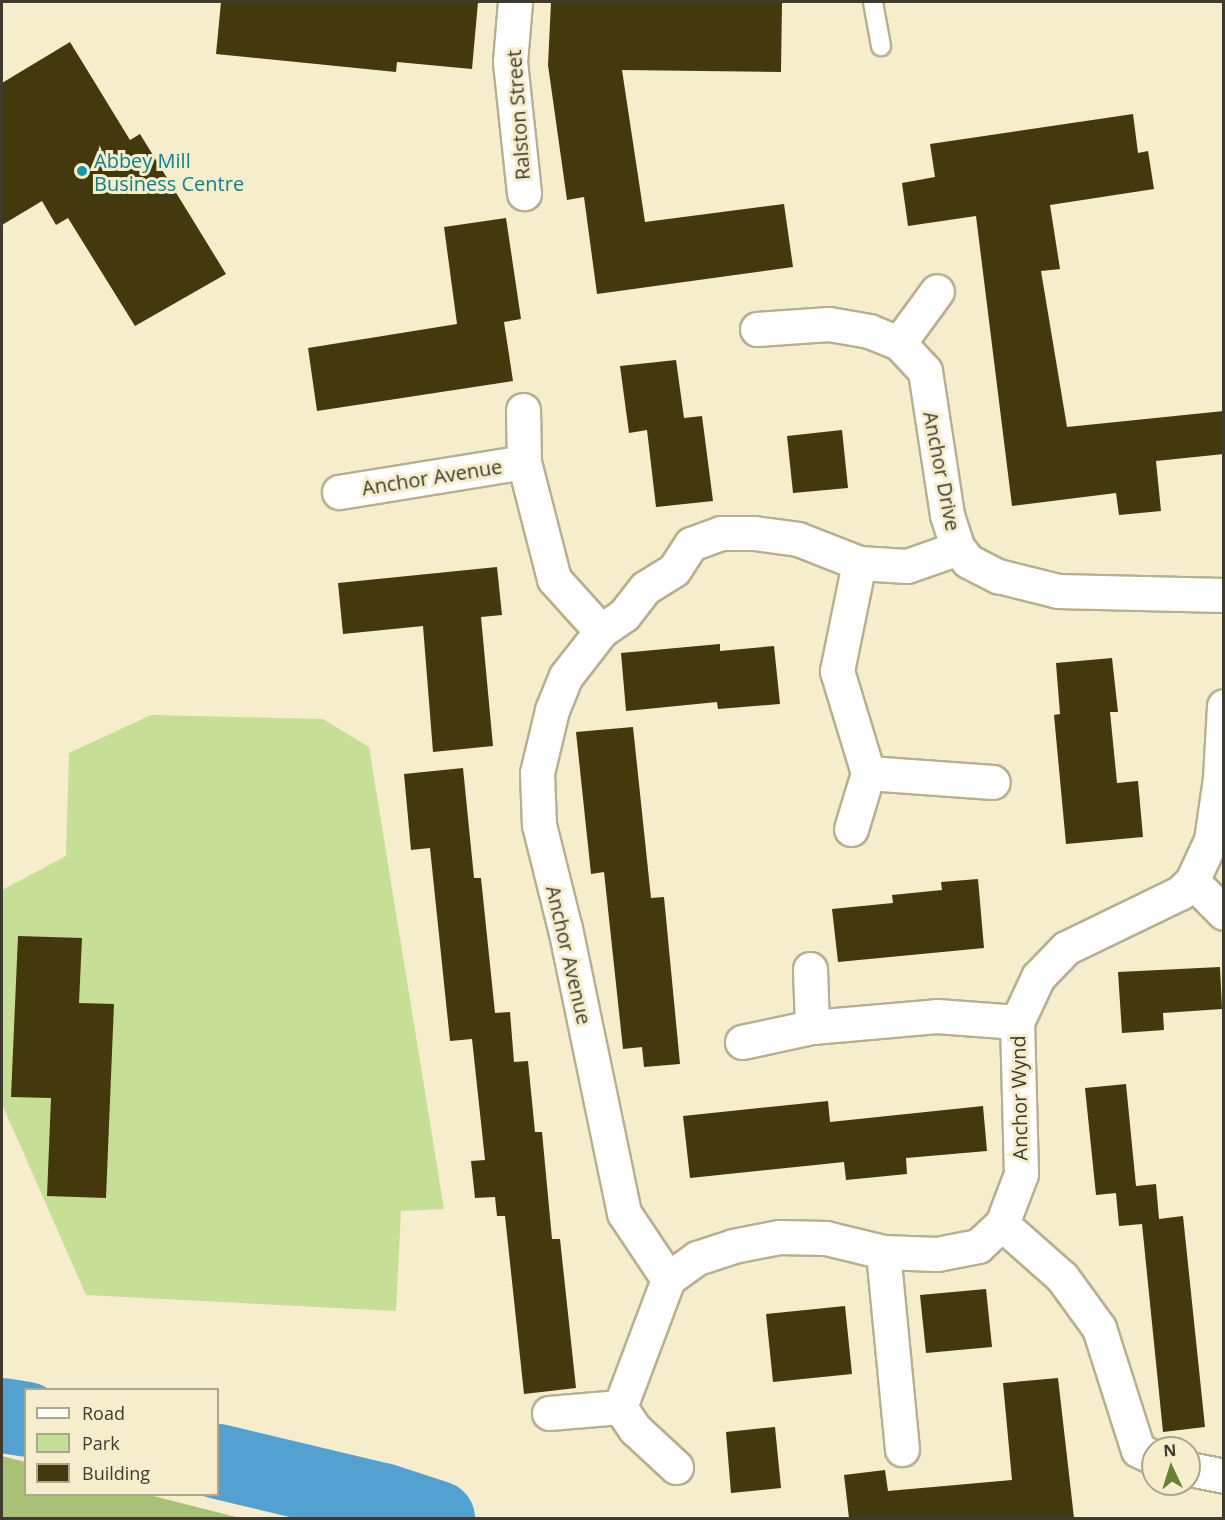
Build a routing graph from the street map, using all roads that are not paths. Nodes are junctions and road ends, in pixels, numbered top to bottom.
1 (515, 2) edge
2 (873, 2) edge
3 (880, 46) dead end
4 (524, 193) dead end
5 (937, 291) dead end
6 (757, 329) dead end
7 (899, 343) junction
8 (523, 410) dead end
9 (524, 462) junction
10 (339, 492) dead end
11 (958, 548) junction
12 (859, 563) junction
13 (1224, 595) edge
14 (601, 631) junction
15 (1224, 706) edge
16 (868, 773) junction
17 (993, 782) dead end
18 (850, 829) dead end
19 (1192, 881) junction
20 (1224, 913) edge
21 (810, 969) dead end
22 (1017, 1022) junction
23 (812, 1027) junction
24 (742, 1042) dead end
25 (1002, 1224) junction
26 (883, 1252) junction
27 (668, 1279) junction
28 (620, 1407) junction
29 (549, 1413) dead end
30 (902, 1449) dead end
31 (1141, 1451) edge
32 (676, 1467) dead end
33 (1201, 1473) edge
34 (1223, 1480) edge

1 - 4 street, Ralston Street
2 - 3 lane
5 - 7 street
6 - 7 street, Anchor Drive
7 - 11 street, Anchor Drive
8 - 9 street, Anchor Avenue
9 - 10 street, Anchor Avenue
9 - 14 street, Anchor Avenue
11 - 12 street, Anchor Avenue
11 - 13 street, Anchor Drive
12 - 14 street, Anchor Avenue
12 - 16 street
14 - 27 street, Anchor Avenue
15 - 19 street
16 - 17 street
16 - 18 street
19 - 20 street
19 - 22 street, Anchor Wynd
21 - 23 street
22 - 23 street, Anchor Wynd
22 - 25 street, Anchor Wynd
23 - 24 street, Anchor Wynd
25 - 26 street, Anchor Wynd
25 - 31 street
26 - 27 street, Anchor Wynd
26 - 30 street
27 - 28 street
28 - 29 street
28 - 32 street
33 - 34 street

